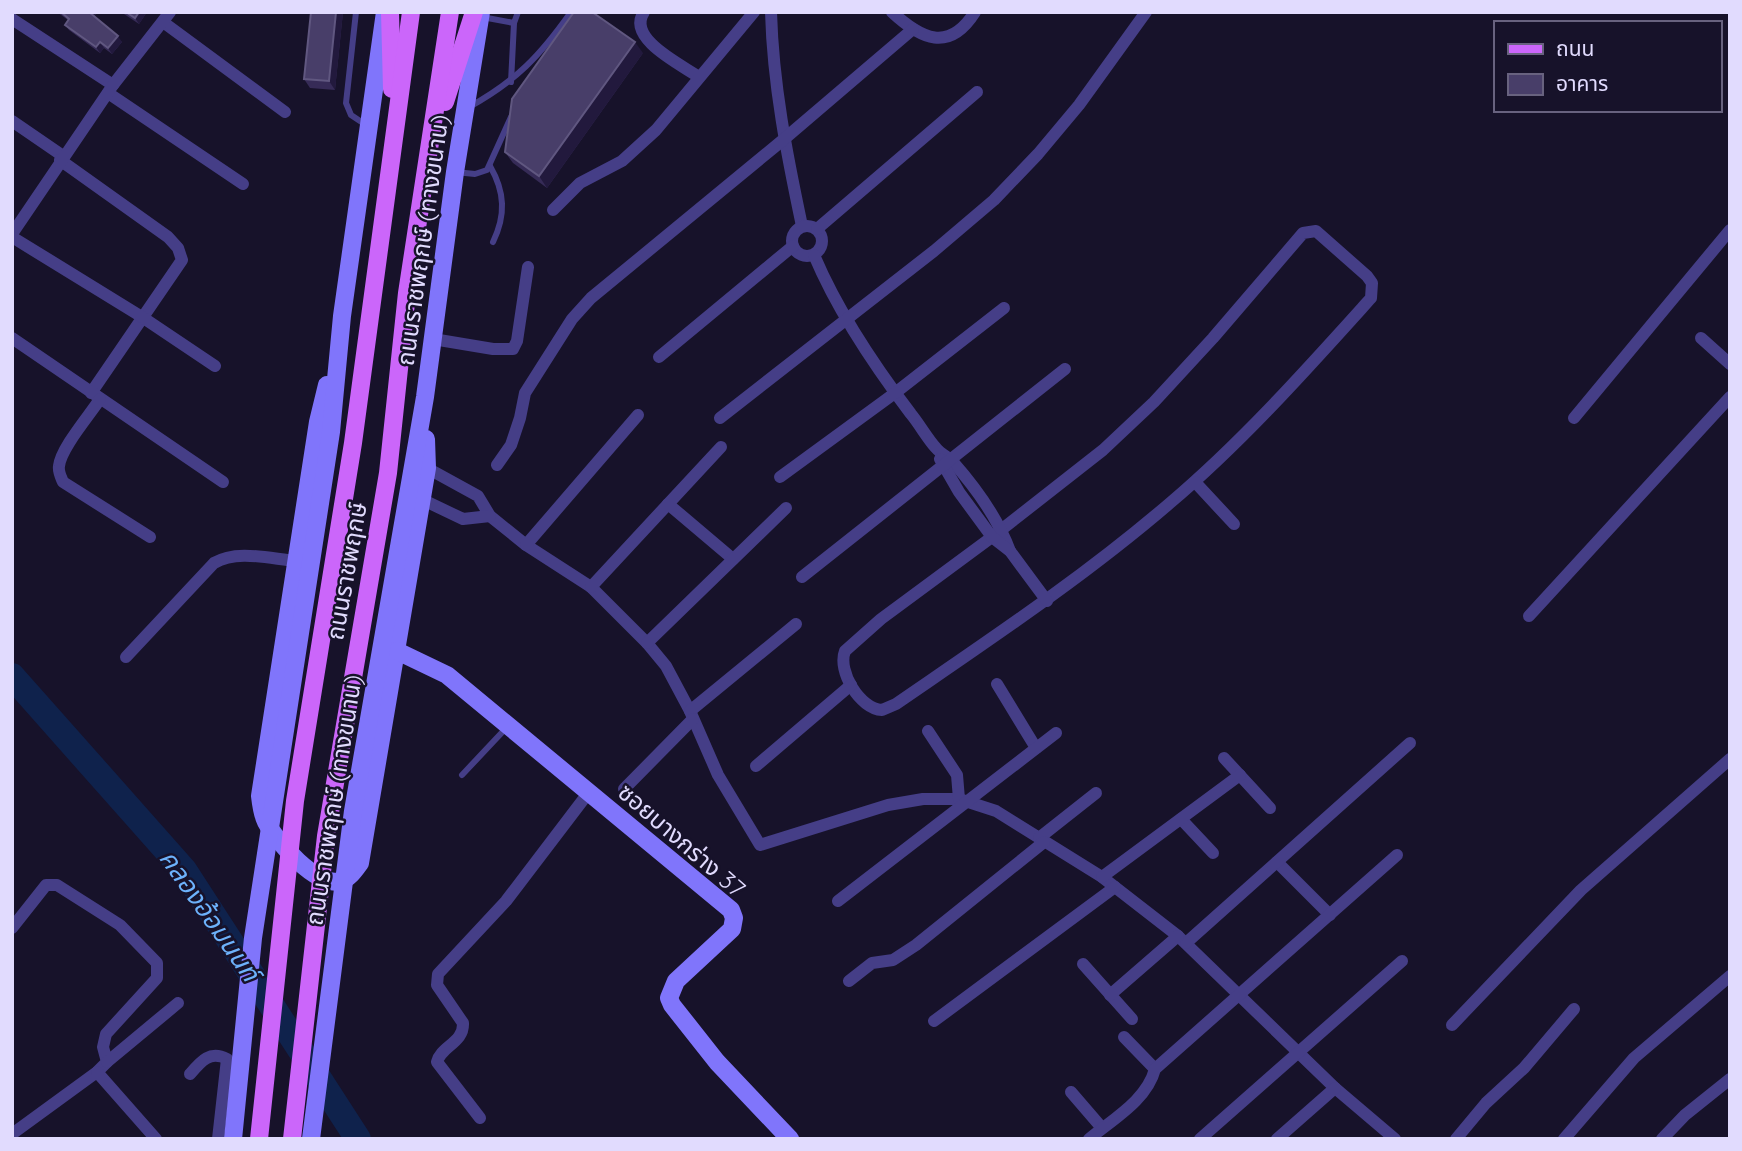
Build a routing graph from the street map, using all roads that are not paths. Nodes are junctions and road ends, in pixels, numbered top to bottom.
1 (356, 12) edge
2 (385, 12) edge
3 (390, 12) edge
4 (411, 12) edge
5 (450, 12) edge
6 (518, 12) edge
7 (571, 12) edge
8 (644, 12) edge
9 (754, 12) edge
10 (771, 12) edge
11 (892, 12) edge
12 (975, 12) edge
13 (1146, 12) edge
14 (479, 14) edge
15 (167, 17) edge
16 (12, 19) edge
17 (514, 23) junction
18 (912, 29) junction
19 (699, 77) junction
20 (511, 82) junction
21 (111, 89) junction
22 (977, 92) dead end
23 (466, 109) junction
24 (285, 112) dead end
25 (514, 112) edge
26 (12, 121) edge
27 (370, 128) junction
28 (783, 139) junction
29 (393, 145) junction
30 (429, 150) junction
31 (62, 158) junction
32 (490, 166) junction
33 (455, 172) junction
34 (243, 184) dead end
35 (553, 210) dead end
36 (802, 226) junction
37 (817, 229) junction
38 (13, 230) edge
39 (1730, 230) edge
40 (493, 242) dead end
41 (793, 246) junction
42 (814, 254) junction
43 (528, 267) dead end
44 (1004, 308) dead end
45 (342, 316) junction
46 (142, 317) junction
47 (846, 320) junction
48 (12, 338) edge
49 (1701, 338) dead end
50 (433, 339) junction
51 (659, 357) dead end
52 (1730, 364) edge
53 (215, 366) dead end
54 (1065, 369) dead end
55 (895, 393) junction
56 (96, 396) junction
57 (425, 397) junction
58 (1730, 397) edge
59 (638, 415) dead end
60 (720, 418) dead end
61 (1574, 418) dead end
62 (721, 447) dead end
63 (947, 463) junction
64 (497, 466) dead end
65 (427, 468) junction
66 (780, 477) dead end
67 (223, 482) dead end
68 (1195, 482) junction
69 (421, 499) junction
70 (668, 504) junction
71 (786, 508) dead end
72 (490, 516) junction
73 (1234, 524) dead end
74 (997, 533) junction
75 (150, 537) dead end
76 (526, 545) junction
77 (733, 559) junction
78 (297, 561) junction
79 (803, 577) dead end
80 (591, 587) junction
81 (1047, 601) junction
82 (1529, 616) dead end
83 (796, 624) dead end
84 (647, 643) junction
85 (397, 651) junction
86 (126, 657) dead end
87 (997, 684) dead end
88 (851, 685) junction
89 (692, 715) junction
90 (509, 725) junction
91 (928, 731) dead end
92 (1056, 733) dead end
93 (1410, 743) dead end
94 (1036, 748) junction
95 (1224, 758) dead end
96 (1730, 759) edge
97 (756, 766) dead end
98 (462, 775) dead end
99 (1240, 775) junction
100 (624, 789) dead end
101 (589, 792) junction
102 (1096, 793) dead end
103 (963, 799) junction
104 (1270, 808) dead end
105 (1181, 819) junction
106 (1042, 840) junction
107 (1213, 853) dead end
108 (1396, 855) dead end
109 (1277, 862) junction
110 (1102, 877) junction
111 (1115, 887) junction
112 (838, 901) dead end
113 (1330, 915) junction
114 (12, 928) edge
115 (1182, 940) junction
116 (1402, 961) dead end
117 (1083, 964) dead end
118 (1730, 976) edge
119 (849, 981) dead end
120 (1110, 995) junction
121 (1240, 995) junction
122 (178, 1003) dead end
123 (1574, 1009) dead end
124 (1132, 1019) dead end
125 (934, 1021) dead end
126 (1452, 1025) dead end
127 (1124, 1037) dead end
128 (1298, 1053) junction
129 (107, 1062) junction
130 (1155, 1069) junction
131 (97, 1072) junction
132 (190, 1074) dead end
133 (1730, 1079) edge
134 (1335, 1088) junction
135 (1071, 1092) dead end
136 (480, 1118) dead end
137 (1102, 1128) junction
138 (12, 1134) edge
139 (156, 1139) edge
140 (218, 1139) edge
141 (233, 1139) edge
142 (259, 1139) edge
143 (292, 1139) edge
144 (311, 1139) edge
145 (790, 1139) edge
146 (1089, 1139) edge
147 (1200, 1139) edge
148 (1277, 1139) edge
149 (1395, 1139) edge
150 (1456, 1139) edge
151 (1563, 1139) edge
152 (1662, 1139) edge

1 - 27 lane
2 - 27 main road
3 - 29 main road
4 - 29 main road, ถนนราชพฤกษ์
5 - 30 main road, ถนนราชพฤกษ์
6 - 17 lane
7 - 20 lane
8 - 19 street
9 - 19 street
10 - 28 street
11 - 18 street
12 - 18 street
13 - 47 street
14 - 17 lane
14 - 23 main road, ถนนราชพฤกษ์ (ทางขนาน)
14 - 30 main road
15 - 21 street
15 - 24 street
16 - 21 street
17 - 20 lane
18 - 28 street
19 - 35 street
20 - 23 lane
21 - 31 street
21 - 34 street
22 - 37 street
23 - 33 main road, ถนนราชพฤกษ์ (ทางขนาน)
25 - 32 lane
26 - 31 street
27 - 45 main road
28 - 36 street
28 - 64 street
29 - 142 main road, ถนนราชพฤกษ์
30 - 143 main road, ถนนราชพฤกษ์
31 - 38 street
31 - 46 street
32 - 33 lane
32 - 40 lane
33 - 50 main road, ถนนราชพฤกษ์ (ทางขนาน)
36 - 37 street
36 - 41 street
37 - 42 street
38 - 46 street
39 - 61 street
41 - 42 street
41 - 51 street
42 - 47 street
43 - 50 street
44 - 55 street
45 - 78 main road
45 - 141 main road
46 - 53 street
46 - 56 street
47 - 55 street
47 - 60 street
48 - 56 street
49 - 52 street
50 - 57 main road, ถนนราชพฤกษ์ (ทางขนาน)
54 - 63 street
55 - 63 street
55 - 66 street
56 - 67 street
56 - 75 street
57 - 65 main road
57 - 144 main road, ถนนราชพฤกษ์ (ทางขนาน)
58 - 82 street
59 - 76 street
62 - 70 street
63 - 74 street
63 - 79 street
65 - 69 main road
65 - 72 street
68 - 73 street
68 - 74 street
68 - 81 street
69 - 72 street
69 - 85 main road
70 - 77 street
70 - 80 street
71 - 77 street
72 - 76 street
74 - 81 street
74 - 88 street
76 - 80 street
77 - 84 street
78 - 85 main road
78 - 86 street
80 - 84 street
81 - 88 street
83 - 89 street
84 - 89 street
85 - 90 main road, ซอยบางกร่าง 37
87 - 94 street
88 - 97 street
89 - 100 street
89 - 103 street
90 - 98 lane
90 - 101 main road, ซอยบางกร่าง 37
91 - 103 street
92 - 94 street
93 - 109 street
94 - 103 street
95 - 99 street
96 - 126 street
99 - 104 street
99 - 105 street
101 - 136 street
101 - 145 main road, ซอยบางกร่าง 37
102 - 106 street
103 - 106 street
103 - 112 street
105 - 107 street
105 - 110 street
106 - 110 street
106 - 119 street
108 - 113 street
109 - 113 street
109 - 115 street
110 - 111 street
111 - 115 street
111 - 125 street
113 - 121 street
114 - 129 street
115 - 120 street
115 - 121 street
116 - 128 street
117 - 120 street
118 - 151 street
120 - 124 street
121 - 128 street
121 - 130 street
122 - 129 street
123 - 150 street
127 - 130 street
128 - 134 street
128 - 147 street
129 - 131 street
130 - 137 street
131 - 138 street
131 - 139 street
132 - 140 street
133 - 152 street
134 - 148 street
134 - 149 street
135 - 137 street
137 - 146 street

